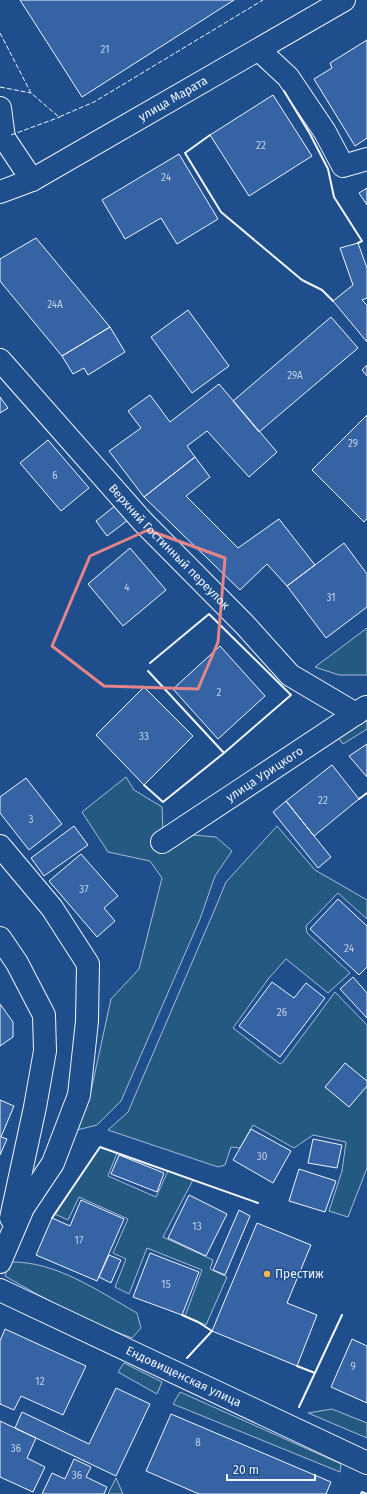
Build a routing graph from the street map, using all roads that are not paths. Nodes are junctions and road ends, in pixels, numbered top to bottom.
1 (344, 0) edge
2 (259, 50) junction
3 (0, 113) edge
4 (367, 159) edge
5 (32, 180) junction
6 (0, 192) edge
7 (0, 360) edge
8 (361, 710) edge
9 (162, 842) dead end
10 (0, 846) edge
11 (0, 938) edge
12 (1, 1259) edge
13 (0, 1290) edge
14 (367, 1463) edge

1 - 2 street, улица Марата
2 - 4 street
2 - 5 street, улица Марата
3 - 5 street
5 - 6 street, улица Марата
7 - 8 street, Верхний Гостинный переулок
8 - 9 street, улица Урицкого
10 - 12 street
11 - 12 street
13 - 14 street, Ендовищенская улица

